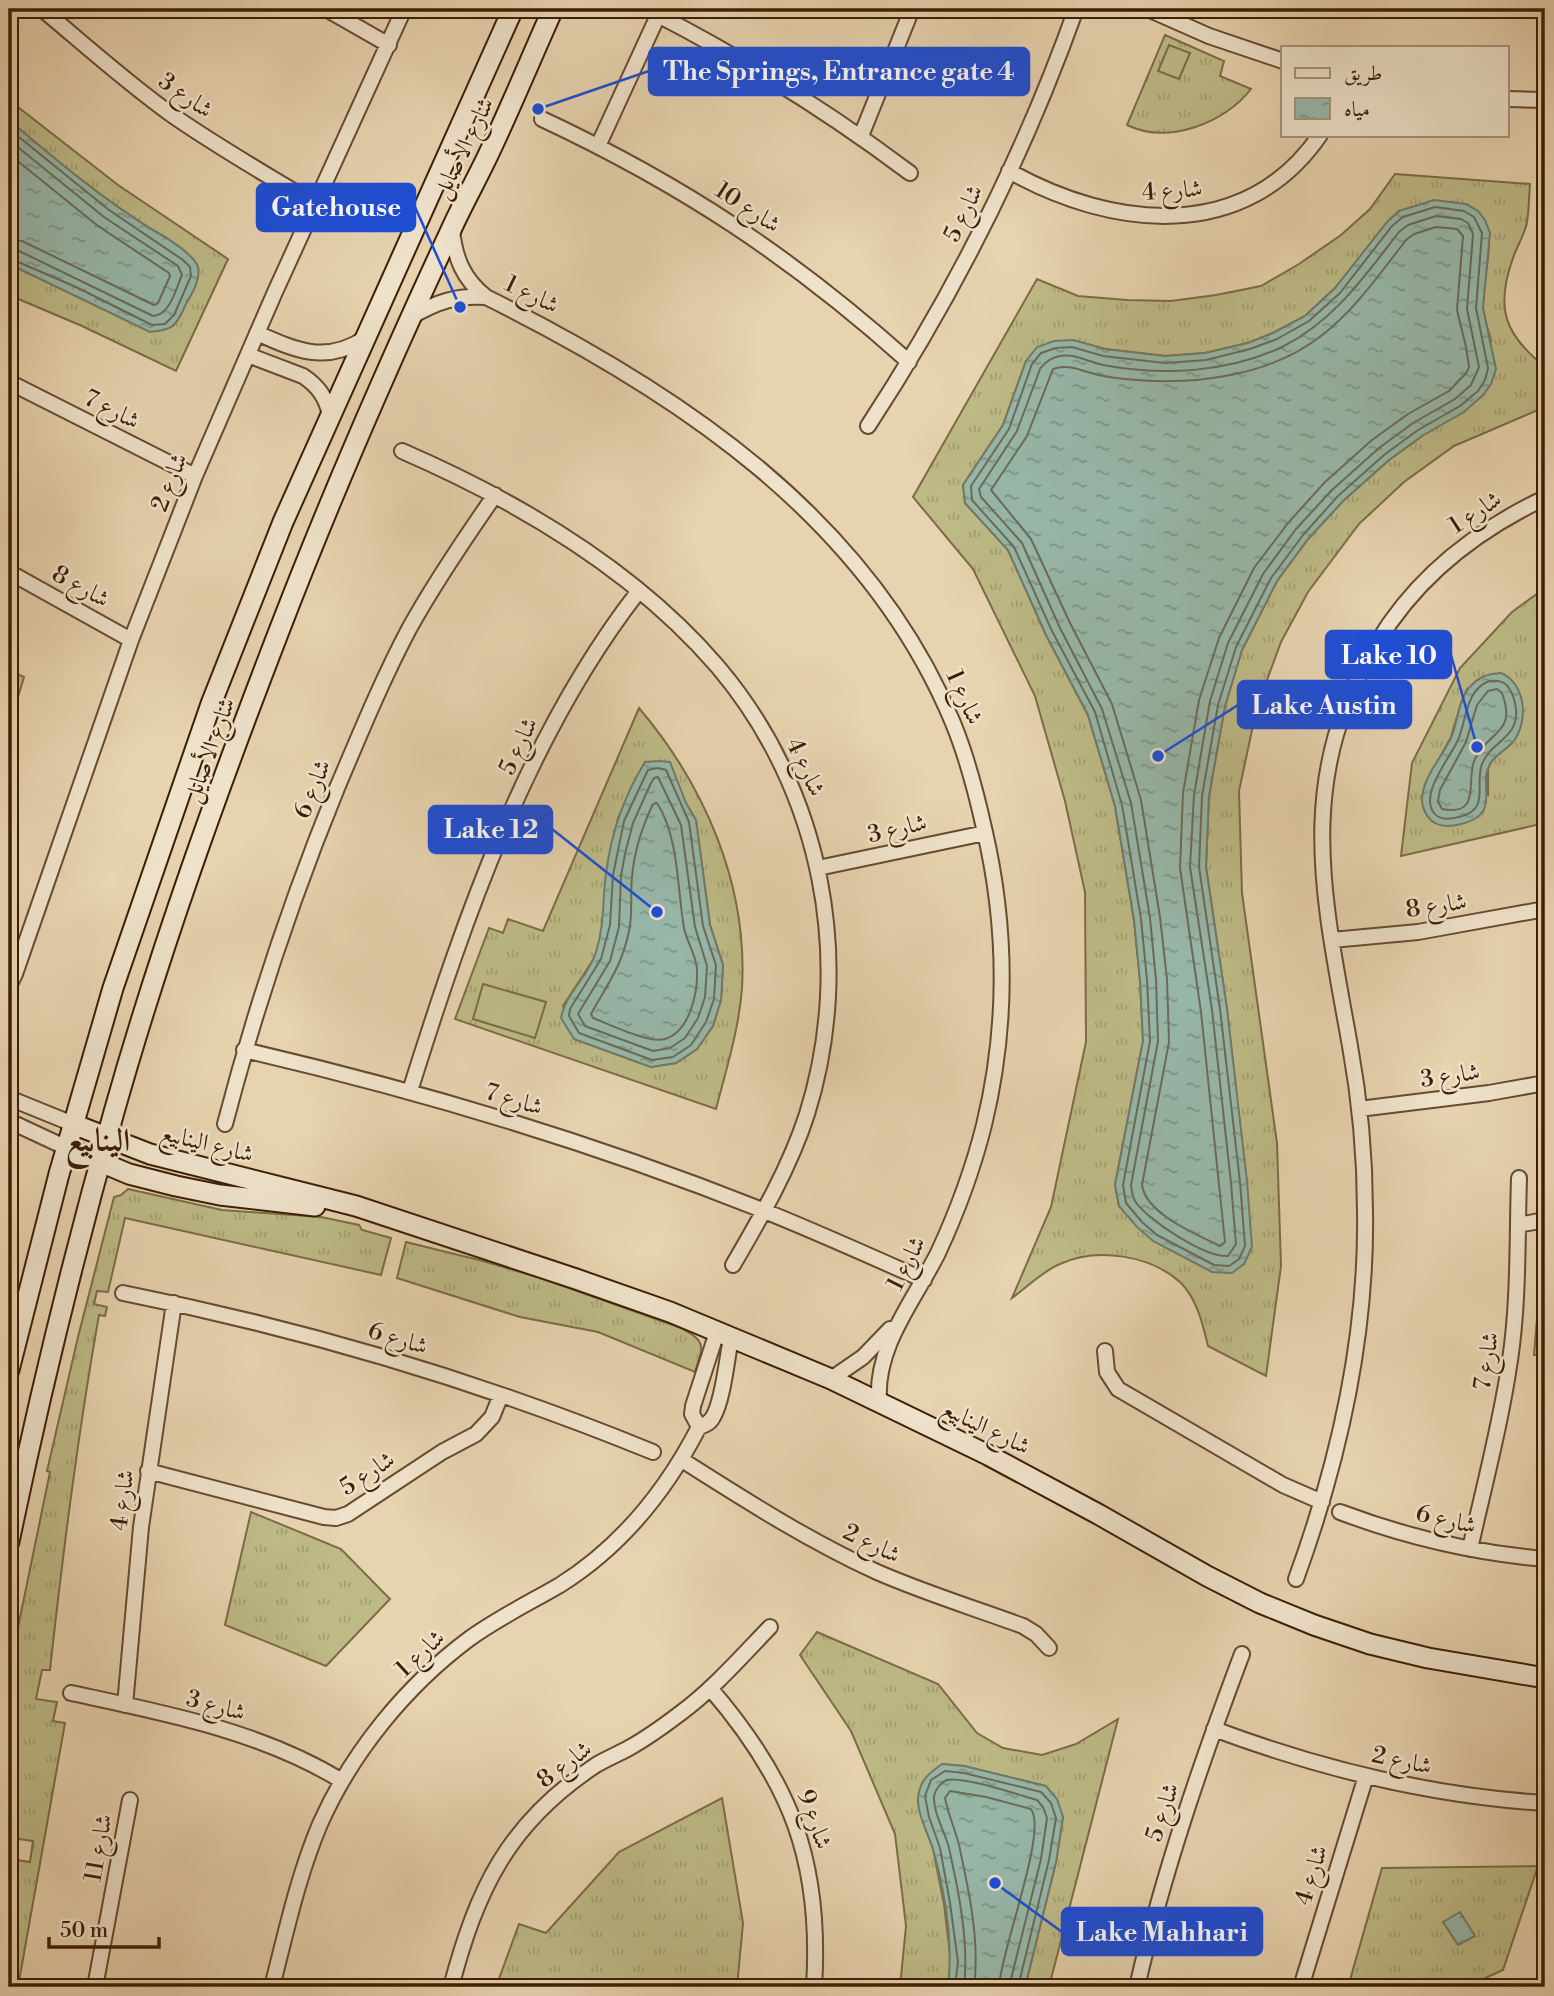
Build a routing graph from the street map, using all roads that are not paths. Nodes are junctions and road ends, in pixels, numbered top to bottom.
1 (42, 9) edge
2 (326, 9) edge
3 (404, 9) edge
4 (513, 9) edge
5 (553, 9) edge
6 (912, 9) edge
7 (1076, 9) edge
8 (1148, 9) edge
9 (659, 12) edge
10 (389, 45) junction
11 (1281, 60) edge
12 (1508, 99) edge
13 (1545, 100) edge
14 (542, 119) dead end
15 (861, 136) junction
16 (1320, 136) edge
17 (598, 146) junction
18 (1009, 171) junction
19 (910, 173) dead end
20 (315, 204) junction
21 (451, 228) junction
22 (486, 297) junction
23 (411, 317) junction
24 (259, 329) junction
25 (363, 339) junction
26 (314, 352) junction
27 (248, 355) junction
28 (909, 362) junction
29 (303, 376) junction
30 (9, 383) edge
31 (330, 415) junction
32 (868, 426) dead end
33 (402, 451) dead end
34 (195, 476) junction
35 (495, 495) junction
36 (1545, 498) edge
37 (9, 572) edge
38 (638, 592) junction
39 (131, 640) junction
40 (985, 832) junction
41 (818, 868) junction
42 (1545, 909) edge
43 (1332, 940) junction
44 (9, 986) edge
45 (244, 1050) junction
46 (1545, 1083) edge
47 (410, 1091) junction
48 (9, 1098) edge
49 (1359, 1109) junction
50 (9, 1121) edge
51 (73, 1124) junction
52 (225, 1124) dead end
53 (107, 1138) junction
54 (66, 1148) junction
55 (100, 1163) junction
56 (1519, 1178) dead end
57 (763, 1211) junction
58 (1545, 1220) edge
59 (398, 1222) junction
60 (1518, 1225) junction
61 (733, 1265) dead end
62 (924, 1280) junction
63 (123, 1293) dead end
64 (174, 1303) junction
65 (908, 1310) junction
66 (724, 1335) junction
67 (1105, 1351) dead end
68 (9, 1370) edge
69 (831, 1379) junction
70 (501, 1395) junction
71 (880, 1402) junction
72 (699, 1427) junction
73 (653, 1452) dead end
74 (682, 1460) junction
75 (148, 1471) junction
76 (1322, 1502) junction
77 (1340, 1512) dead end
78 (9, 1542) edge
79 (1470, 1549) junction
80 (1545, 1559) edge
81 (1296, 1578) dead end
82 (770, 1627) dead end
83 (1049, 1648) dead end
84 (1242, 1654) dead end
85 (1545, 1678) edge
86 (710, 1688) junction
87 (71, 1693) dead end
88 (125, 1704) junction
89 (1213, 1729) junction
90 (1366, 1776) junction
91 (342, 1781) junction
92 (130, 1800) dead end
93 (1545, 1803) edge
94 (95, 1987) edge
95 (272, 1987) edge
96 (451, 1987) edge
97 (814, 1987) edge
98 (1137, 1987) edge
99 (1301, 1987) edge

1 - 20 street, شارع 3
2 - 10 street
3 - 10 street, شارع 2
4 - 25 main road, شارع الأصايل
5 - 21 main road, شارع الأصايل
6 - 15 street
7 - 18 street, شارع 5
8 - 11 street
9 - 15 street
9 - 17 street
10 - 20 street, شارع 2
12 - 13 street
14 - 17 street, شارع 10
15 - 19 street
16 - 18 street, شارع 4
17 - 28 street, شارع 10
18 - 28 street, شارع 5
20 - 24 street, شارع 2
21 - 22 street, شارع 1
21 - 23 main road, شارع الأصايل
22 - 23 street, شارع 1
22 - 40 street, شارع 1
23 - 53 main road, شارع الأصايل
24 - 26 street
24 - 27 street, شارع 2
25 - 26 street
25 - 31 main road, شارع الأصايل
26 - 29 street
27 - 29 street
27 - 34 street, شارع 2
28 - 32 street, شارع 5
29 - 31 street
30 - 34 street, شارع 7
31 - 51 main road, شارع الأصايل
33 - 35 street, شارع 4
34 - 39 street, شارع 2
35 - 38 street, شارع 4
35 - 45 street, شارع 6
36 - 43 street, شارع 1
37 - 39 street, شارع 8
38 - 41 street, شارع 4
38 - 47 street, شارع 5
39 - 44 street, شارع 2
40 - 41 street, شارع 3
40 - 62 street, شارع 1
41 - 57 street, شارع 4
42 - 43 street, شارع 8
43 - 49 street, شارع 1
45 - 47 street, شارع 7
45 - 52 street, شارع 6
46 - 49 street, شارع 3
47 - 57 street, شارع 7
48 - 51 street, شارع الينابيع
49 - 76 street, شارع 1
50 - 54 street, شارع الينابيع
51 - 53 main road, شارع الينابيع
51 - 54 main road, شارع الأصايل
53 - 55 main road, شارع الأصايل
53 - 59 main road, شارع الينابيع
54 - 55 main road, شارع الينابيع
54 - 68 main road, شارع الأصايل
55 - 59 main road, شارع الينابيع
55 - 78 main road, شارع الأصايل
56 - 60 street, شارع 7
57 - 61 street, شارع 4
57 - 62 street
58 - 60 street
59 - 66 main road, شارع الينابيع
60 - 79 street, شارع 7
62 - 65 street, شارع 1
63 - 64 street, شارع 6
64 - 70 street, شارع 6
64 - 75 street, شارع 4
65 - 69 street, شارع 1
65 - 71 street, شارع 1
66 - 69 main road, شارع الينابيع
66 - 72 street
66 - 72 street, شارع 1
67 - 76 street
69 - 71 main road, شارع الينابيع
70 - 73 street, شارع 6
70 - 75 street, شارع 5
71 - 85 main road, شارع الينابيع
72 - 74 street, شارع 1
74 - 83 street, شارع 2
74 - 91 street, شارع 1
75 - 88 street, شارع 4
76 - 81 street, شارع 1
77 - 79 street, شارع 6
79 - 80 street, شارع 6
82 - 86 street, شارع 8
84 - 89 street, شارع 5
86 - 96 street, شارع 8
86 - 97 street, شارع 9
87 - 88 street, شارع 3
88 - 91 street, شارع 3
89 - 90 street, شارع 2
89 - 98 street, شارع 5
90 - 93 street, شارع 2
90 - 99 street, شارع 4
91 - 95 street, شارع 1
92 - 94 street, شارع 11

